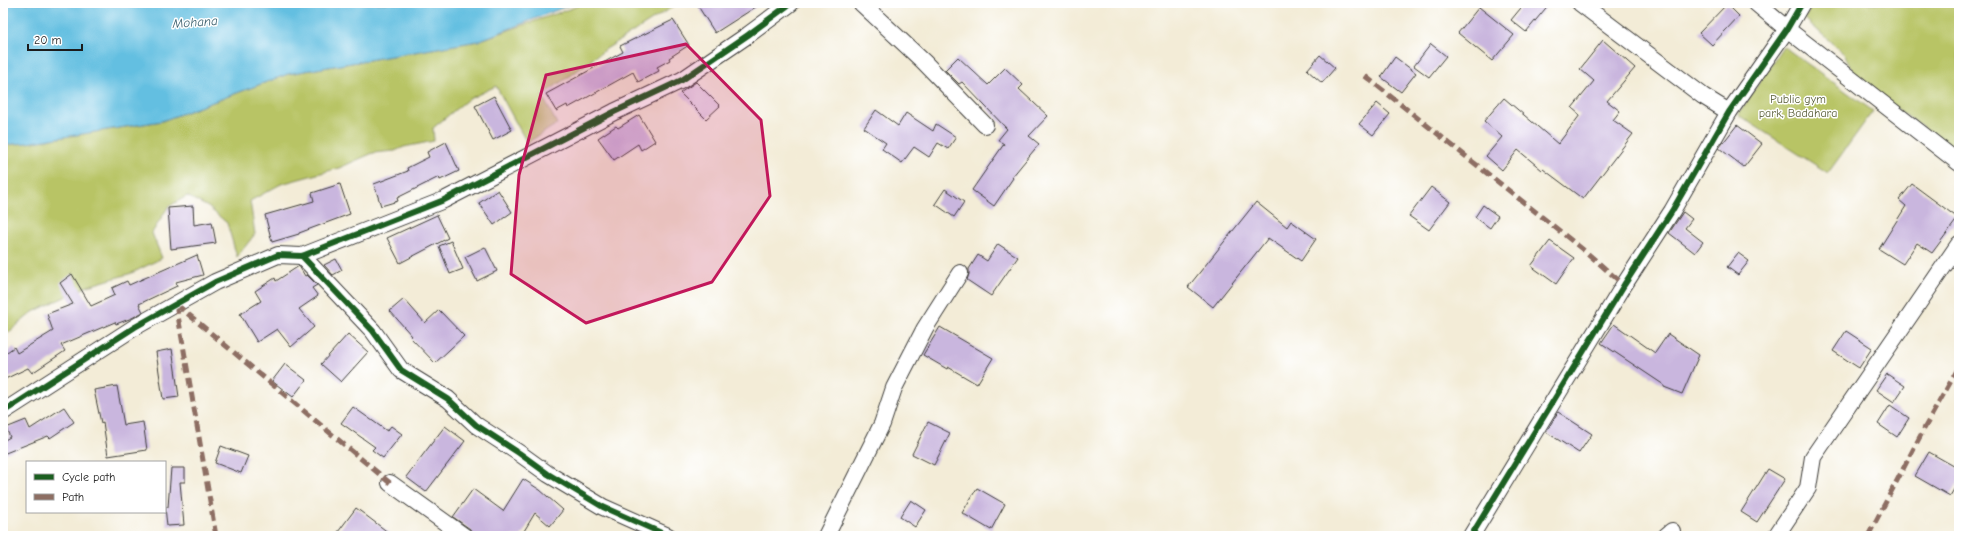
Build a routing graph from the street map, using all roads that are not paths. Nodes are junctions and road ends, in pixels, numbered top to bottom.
1 (791, 3) edge
2 (861, 3) edge
3 (1580, 3) edge
4 (1756, 3) edge
5 (1802, 3) edge
6 (1787, 29) junction
7 (1729, 112) junction
8 (985, 125) dead end
9 (1959, 163) edge
10 (1959, 244) edge
11 (302, 256) junction
12 (960, 273) dead end
13 (3, 412) edge
14 (390, 483) dead end
15 (464, 536) edge
16 (668, 536) edge
17 (826, 536) edge
18 (1471, 536) edge
19 (1776, 536) edge

1 - 11 street
2 - 8 street
3 - 7 street
4 - 6 street
5 - 6 street
6 - 7 street
6 - 9 street
7 - 18 street
10 - 19 street
11 - 13 street
11 - 16 street
12 - 17 street
14 - 15 street

